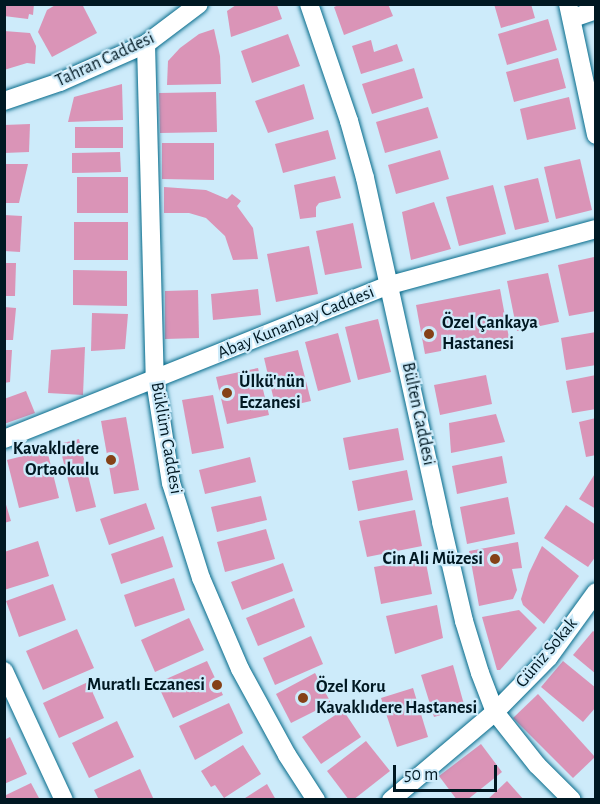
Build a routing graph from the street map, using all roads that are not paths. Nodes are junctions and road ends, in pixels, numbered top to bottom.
1 (199, 4) edge
2 (309, 4) edge
3 (596, 10) edge
4 (571, 11) edge
5 (146, 44) junction
6 (4, 101) edge
7 (596, 135) edge
8 (596, 229) edge
9 (390, 285) junction
10 (155, 380) junction
11 (4, 439) edge
12 (596, 592) edge
13 (4, 671) edge
14 (495, 712) junction
15 (64, 800) edge
16 (316, 800) edge
17 (391, 800) edge
18 (572, 800) edge

1 - 5 street, Tahran Caddesi
2 - 9 street, Bülten Caddesi
3 - 4 street
4 - 7 street
5 - 6 street, Tahran Caddesi
5 - 10 street, Büklüm Caddesi
8 - 9 street, Abay Kunanbay Caddesi
9 - 10 street, Abay Kunanbay Caddesi
9 - 14 street, Bülten Caddesi
10 - 11 street, Abay Kunanbay Caddesi
10 - 16 street, Büklüm Caddesi
12 - 14 street, Güniz Sokak
13 - 15 street
14 - 17 street, Güniz Sokak
14 - 18 street, Bülten Caddesi

